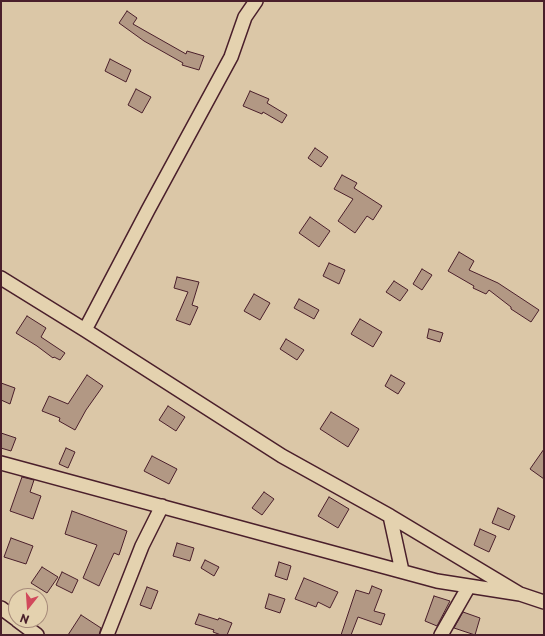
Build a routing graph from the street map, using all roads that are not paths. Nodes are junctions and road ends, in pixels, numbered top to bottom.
1 (256, 1) edge
2 (1, 278) edge
3 (84, 330) junction
4 (1, 463) edge
5 (162, 506) junction
6 (390, 516) junction
7 (402, 571) junction
8 (469, 586) junction
9 (520, 594) junction
10 (544, 602) edge
11 (28, 628) edge
12 (37, 635) edge
13 (107, 635) edge
14 (441, 635) edge

1 - 3 street
2 - 3 street
3 - 6 street
4 - 5 street
5 - 7 street
5 - 13 street
6 - 7 street
6 - 9 street
7 - 8 street
8 - 9 street
8 - 14 street
9 - 10 street
11 - 12 street

